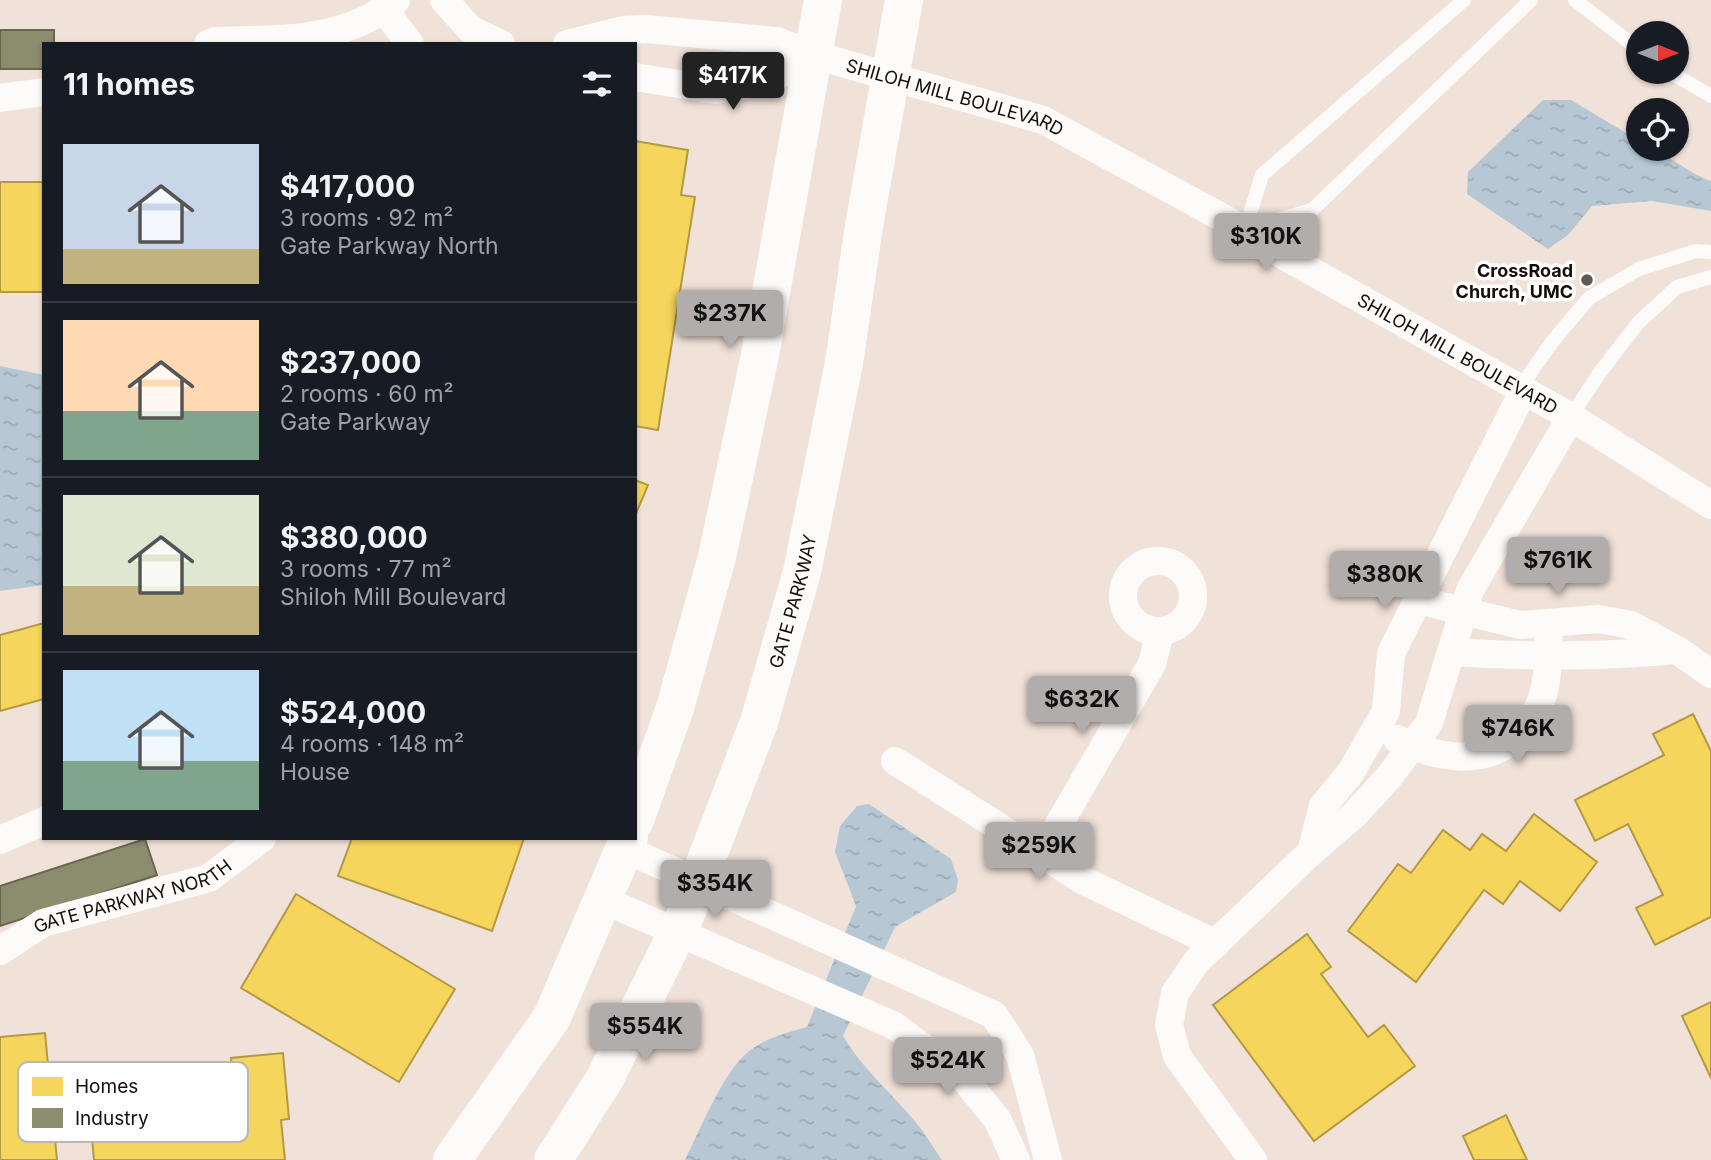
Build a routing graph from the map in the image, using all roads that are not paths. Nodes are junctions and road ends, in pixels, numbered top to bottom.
1 (444, 0) edge
2 (823, 0) edge
3 (904, 0) edge
4 (1464, 0) edge
5 (1531, 0) edge
6 (1575, 0) edge
7 (390, 4) edge
8 (624, 37) edge
9 (1626, 39) edge
10 (213, 42) edge
11 (409, 42) edge
12 (497, 42) edge
13 (584, 42) edge
14 (814, 55) junction
15 (637, 77) edge
16 (891, 77) junction
17 (1689, 83) edge
18 (42, 92) edge
19 (1711, 96) edge
20 (0, 98) edge
21 (1245, 230) junction
22 (1711, 252) edge
23 (1711, 277) edge
24 (1522, 389) junction
25 (1571, 417) junction
26 (1711, 505) edge
27 (1418, 600) junction
28 (1464, 611) junction
29 (1548, 623) junction
30 (1160, 632) dead end
31 (1677, 650) junction
32 (1452, 652) junction
33 (1550, 656) junction
34 (1711, 674) edge
35 (1376, 729) junction
36 (1412, 746) junction
37 (895, 761) dead end
38 (637, 816) edge
39 (42, 822) edge
40 (0, 840) edge
41 (259, 840) edge
42 (628, 840) edge
43 (636, 840) edge
44 (1311, 852) junction
45 (1041, 855) junction
46 (698, 883) junction
47 (603, 900) junction
48 (677, 932) junction
49 (1216, 944) junction
50 (0, 951) edge
51 (452, 1160) edge
52 (553, 1160) edge
53 (1016, 1160) edge
54 (1048, 1160) edge
55 (1253, 1160) edge

1 - 12 street
2 - 14 main road
3 - 16 main road, GATE PARKWAY
4 - 21 lane
5 - 21 lane
6 - 9 lane
7 - 10 street
7 - 11 street
8 - 13 street, SHILOH MILL BOULEVARD
8 - 14 street, SHILOH MILL BOULEVARD
14 - 15 street
14 - 16 street, SHILOH MILL BOULEVARD
14 - 38 main road
16 - 21 street, SHILOH MILL BOULEVARD
16 - 46 main road, GATE PARKWAY
17 - 19 lane
18 - 20 street
21 - 24 street, SHILOH MILL BOULEVARD
22 - 24 lane
23 - 25 lane
24 - 25 street, SHILOH MILL BOULEVARD
24 - 27 street
25 - 26 street, SHILOH MILL BOULEVARD
25 - 28 street
27 - 28 street
27 - 35 street
28 - 29 street
28 - 32 street
29 - 31 street
29 - 33 street
30 - 45 street
31 - 33 street
31 - 34 street
32 - 33 street
32 - 36 street
33 - 36 street
35 - 36 street
35 - 44 street
36 - 44 street
37 - 45 street
39 - 40 street
41 - 50 street, GATE PARKWAY NORTH
42 - 47 main road
43 - 46 street
44 - 49 street
45 - 49 street
46 - 48 main road, GATE PARKWAY
46 - 54 street
47 - 48 street
47 - 51 main road
48 - 52 main road, GATE PARKWAY
48 - 53 street
49 - 55 street

